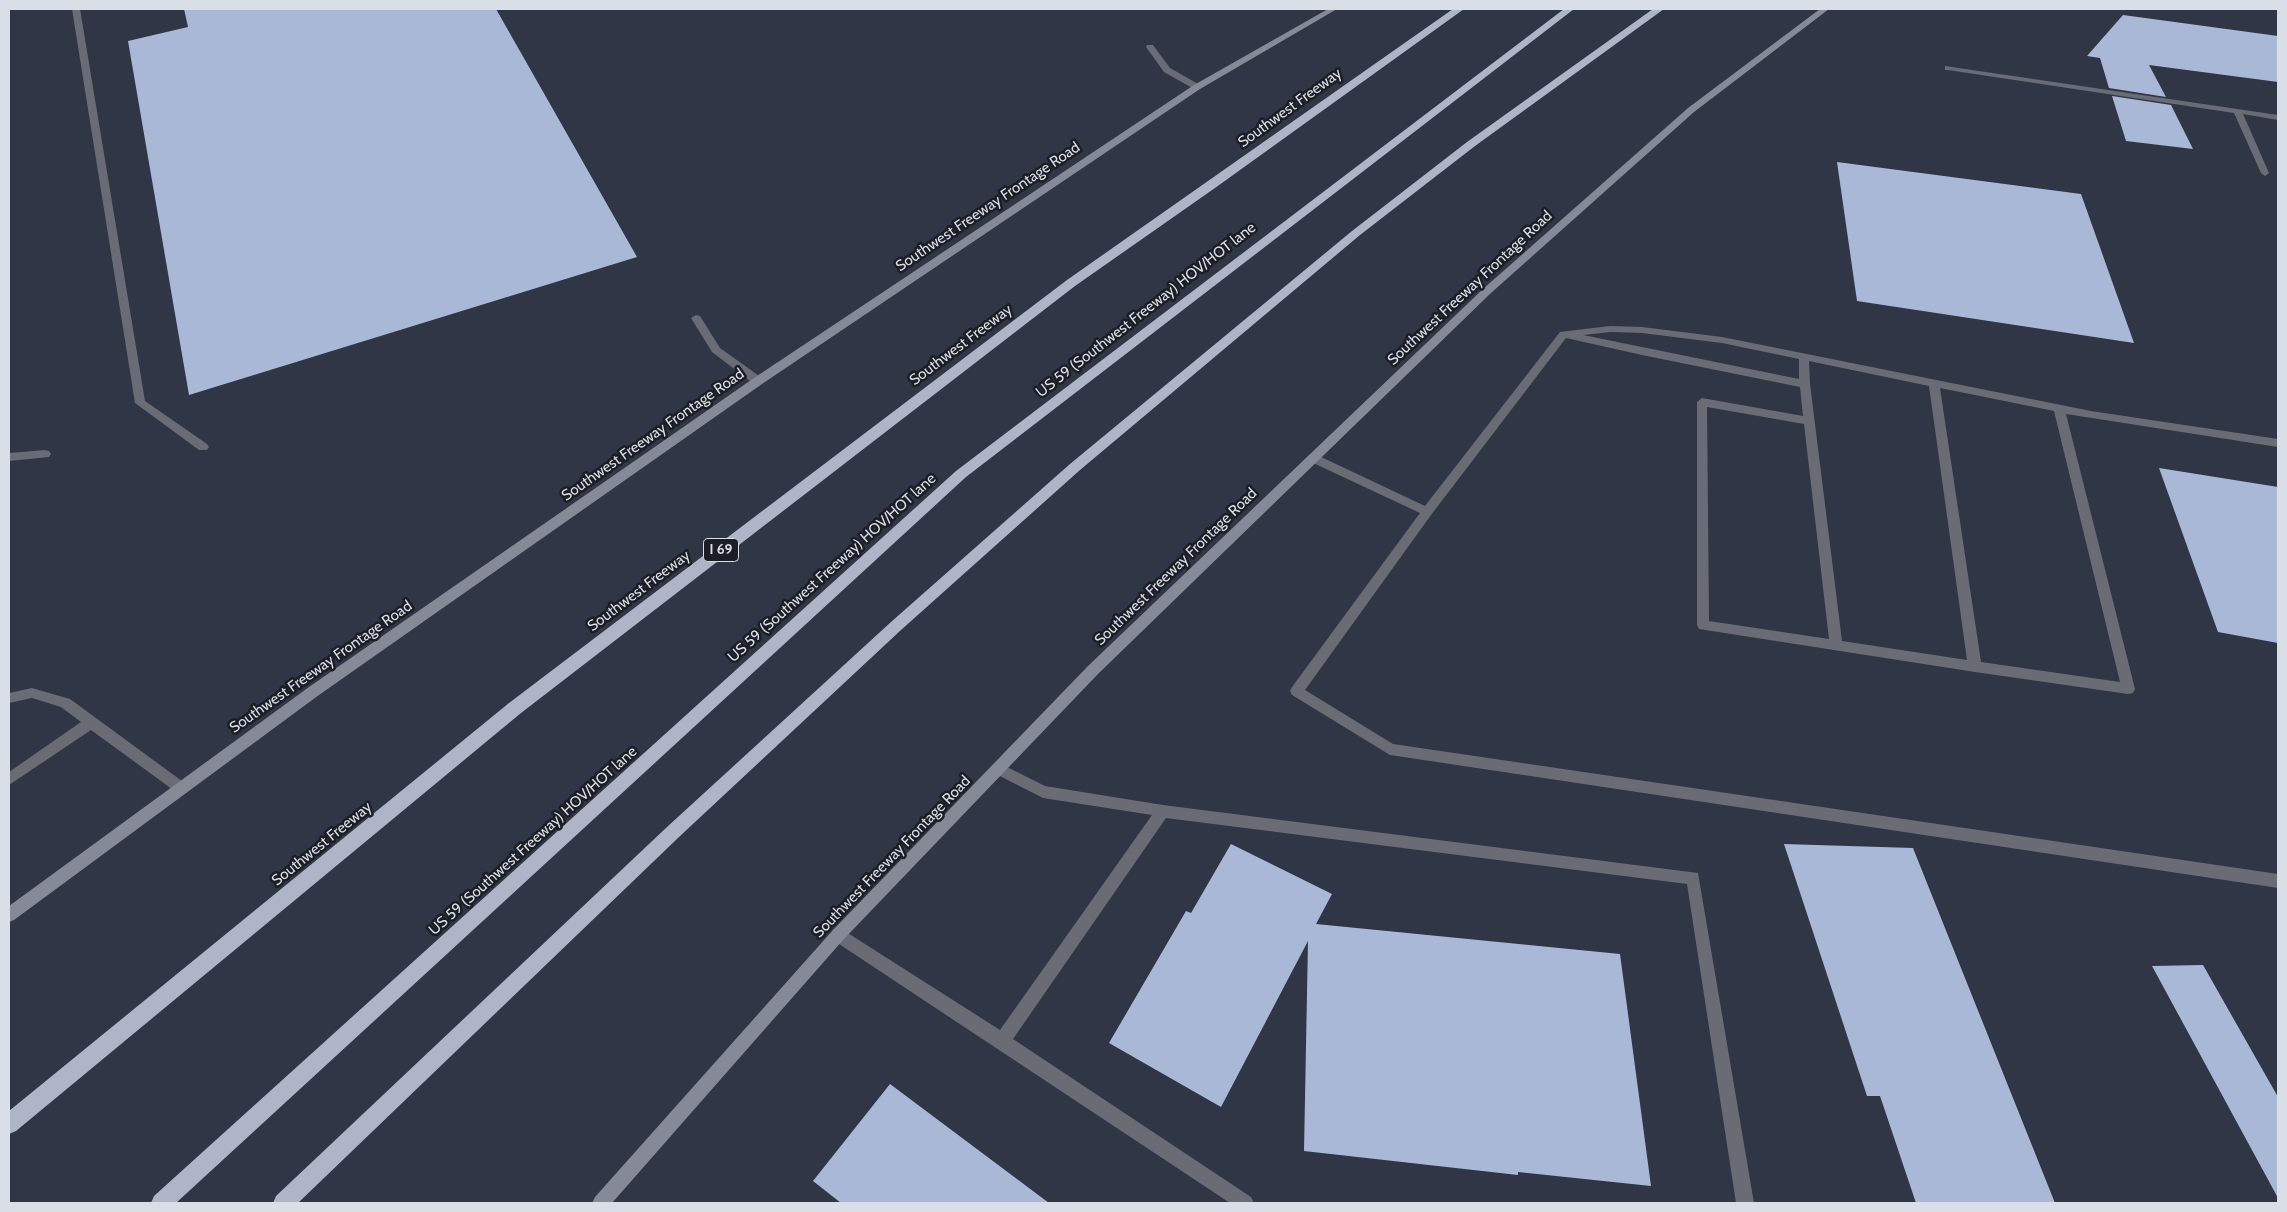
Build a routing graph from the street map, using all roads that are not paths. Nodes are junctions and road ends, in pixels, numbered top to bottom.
1 (76, 9) edge
2 (1333, 9) edge
3 (1459, 9) edge
4 (1569, 9) edge
5 (1659, 9) edge
6 (1821, 11) edge
7 (1150, 47) dead end
8 (1948, 68) dead end
9 (1197, 87) junction
10 (2237, 110) junction
11 (2278, 117) edge
12 (2265, 173) dead end
13 (696, 318) dead end
14 (1564, 334) junction
15 (1804, 356) junction
16 (758, 381) junction
17 (1934, 383) junction
18 (1805, 384) junction
19 (2059, 408) junction
20 (1810, 421) junction
21 (2278, 444) edge
22 (203, 448) dead end
23 (45, 454) dead end
24 (9, 457) edge
25 (1312, 458) junction
26 (1427, 512) junction
27 (1836, 645) junction
28 (1975, 667) junction
29 (9, 698) edge
30 (92, 722) junction
31 (999, 769) junction
32 (9, 779) edge
33 (181, 788) junction
34 (1163, 811) junction
35 (2278, 881) edge
36 (9, 915) edge
37 (838, 936) junction
38 (1002, 1041) junction
39 (9, 1124) edge
40 (162, 1203) edge
41 (283, 1203) edge
42 (601, 1203) edge
43 (1246, 1203) edge
44 (1745, 1203) edge

1 - 22 lane
2 - 9 main road, Southwest Freeway Frontage Road
3 - 39 highway, Southwest Freeway / I 69
4 - 40 highway, US 59 (Southwest Freeway) HOV/HOT lane
5 - 41 highway
6 - 25 main road, Southwest Freeway Frontage Road
7 - 9 lane
8 - 10 lane
9 - 16 main road, Southwest Freeway Frontage Road
10 - 11 lane
10 - 12 lane
13 - 16 lane
14 - 15 lane
14 - 18 lane
14 - 26 lane
15 - 17 lane
15 - 18 lane
16 - 33 main road, Southwest Freeway Frontage Road
17 - 19 lane
17 - 28 lane
18 - 20 lane
19 - 21 lane
19 - 28 lane
20 - 27 lane
20 - 27 lane
23 - 24 lane
25 - 26 lane
25 - 31 main road, Southwest Freeway Frontage Road
26 - 35 lane
27 - 28 lane
29 - 30 lane
30 - 32 lane
30 - 33 lane
31 - 34 lane
31 - 37 main road, Southwest Freeway Frontage Road
33 - 36 main road, Southwest Freeway Frontage Road
34 - 38 lane
34 - 44 lane
37 - 38 lane
37 - 42 main road, Southwest Freeway Frontage Road
38 - 43 lane

